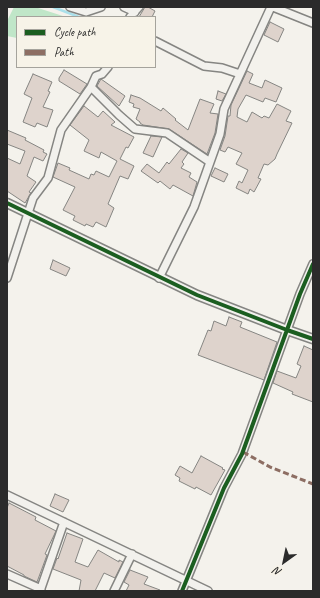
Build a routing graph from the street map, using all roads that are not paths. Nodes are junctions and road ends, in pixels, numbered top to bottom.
1 (70, 7) edge
2 (101, 7) edge
3 (124, 7) edge
4 (272, 7) edge
5 (135, 12) edge
6 (313, 23) edge
7 (156, 42) edge
8 (107, 68) edge
9 (240, 74) junction
10 (91, 87) junction
11 (210, 162) junction
12 (7, 203) edge
13 (29, 214) junction
14 (313, 264) edge
15 (7, 275) edge
16 (160, 278) junction
17 (287, 330) junction
18 (313, 339) edge
19 (7, 495) edge
20 (64, 522) junction
21 (132, 554) junction
22 (7, 574) edge
23 (186, 580) junction
24 (41, 590) edge
25 (114, 591) edge
26 (182, 591) edge
27 (208, 591) edge

1 - 2 street
3 - 5 street
4 - 6 street
4 - 9 street
7 - 9 street
8 - 10 street
9 - 11 street
10 - 11 street
10 - 13 street
11 - 16 street
12 - 13 street
13 - 15 street
13 - 16 street
14 - 17 street
16 - 17 street
17 - 18 street
17 - 23 street
19 - 20 street
20 - 21 street
20 - 24 street
21 - 23 street
21 - 25 street
22 - 24 street
23 - 26 street
23 - 27 street

